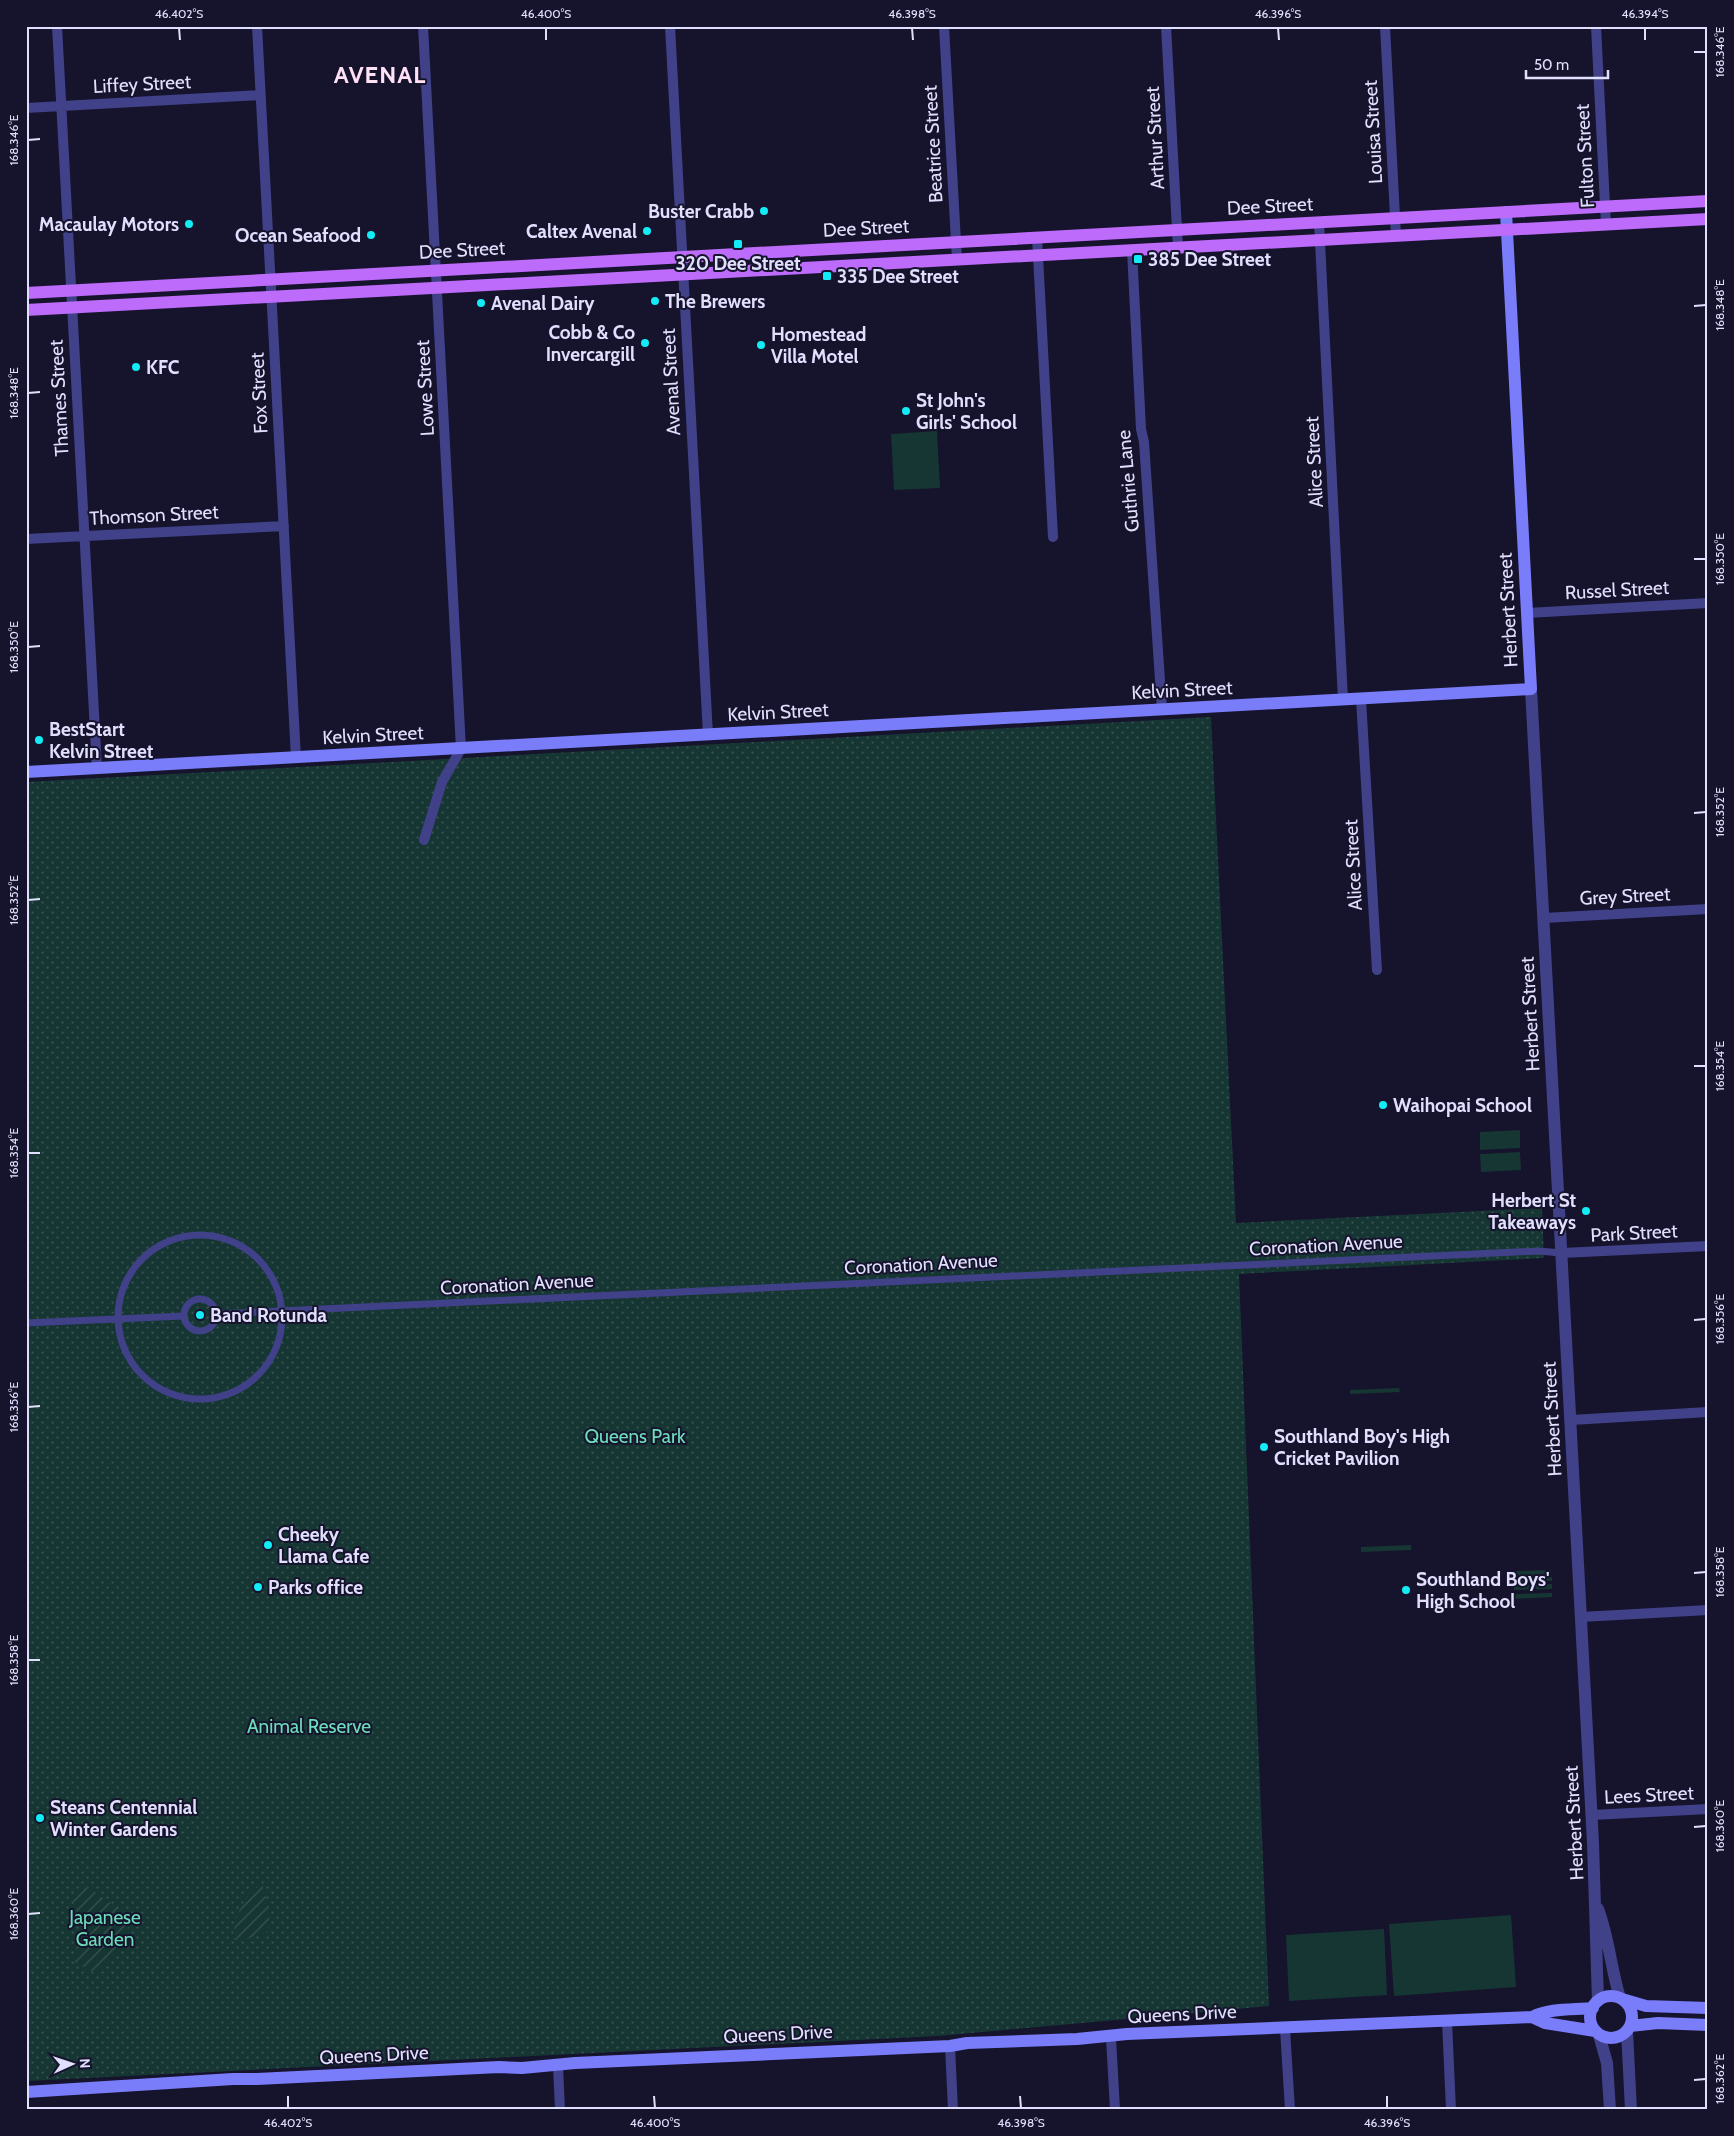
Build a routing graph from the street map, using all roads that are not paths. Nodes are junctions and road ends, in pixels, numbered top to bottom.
1 (57, 26) edge
2 (257, 26) edge
3 (422, 26) edge
4 (670, 26) edge
5 (944, 26) edge
6 (1166, 26) edge
7 (1385, 26) edge
8 (1596, 26) edge
9 (260, 95) junction
10 (61, 106) junction
11 (26, 108) edge
12 (1708, 200) edge
13 (1605, 206) junction
14 (1506, 212) junction
15 (1394, 218) junction
16 (1708, 219) edge
17 (1318, 222) junction
18 (1606, 225) junction
19 (1177, 230) junction
20 (1507, 230) junction
21 (1396, 236) junction
22 (1037, 237) junction
23 (1320, 240) junction
24 (956, 242) junction
25 (1178, 248) junction
26 (1132, 250) junction
27 (1038, 255) junction
28 (682, 257) junction
29 (956, 260) junction
30 (436, 270) junction
31 (683, 274) junction
32 (271, 279) junction
33 (437, 288) junction
34 (72, 290) junction
35 (26, 293) edge
36 (272, 296) junction
37 (72, 308) junction
38 (26, 310) edge
39 (284, 526) junction
40 (84, 536) junction
41 (1053, 537) dead end
42 (26, 539) edge
43 (1708, 603) edge
44 (1527, 613) junction
45 (1531, 689) junction
46 (1362, 698) junction
47 (1343, 700) junction
48 (1162, 710) junction
49 (708, 735) junction
50 (461, 748) junction
51 (296, 758) junction
52 (97, 769) junction
53 (26, 772) edge
54 (424, 840) dead end
55 (1708, 909) edge
56 (1544, 918) junction
57 (1377, 970) dead end
58 (1708, 1246) edge
59 (1562, 1253) junction
60 (282, 1312) junction
61 (216, 1314) junction
62 (183, 1316) junction
63 (118, 1319) junction
64 (26, 1323) edge
65 (1708, 1412) edge
66 (1571, 1420) junction
67 (1708, 1610) edge
68 (1581, 1617) junction
69 (1708, 1809) edge
70 (1592, 1815) junction
71 (1596, 1905) junction
72 (1620, 1998) junction
73 (1595, 2004) junction
74 (1708, 2008) edge
75 (1532, 2017) junction
76 (1447, 2021) junction
77 (1708, 2025) edge
78 (1629, 2028) junction
79 (1285, 2029) junction
80 (1597, 2033) junction
81 (1111, 2038) junction
82 (950, 2046) junction
83 (558, 2066) junction
84 (26, 2092) edge
85 (560, 2110) edge
86 (953, 2110) edge
87 (1115, 2110) edge
88 (1290, 2110) edge
89 (1451, 2110) edge
90 (1610, 2110) edge
91 (1631, 2110) edge

1 - 10 street, Thames Street
2 - 9 street, Fox Street
3 - 30 street, Lowe Street
4 - 28 street, Avenal Street
5 - 24 street, Beatrice Street
6 - 19 street, Arthur Street
7 - 15 street, Louisa Street
8 - 13 street, Fulton Street
9 - 10 street, Liffey Street
9 - 32 street, Fox Street
10 - 11 street, Liffey Street
10 - 34 street, Thames Street
12 - 13 main road, Dee Street
13 - 14 main road, Dee Street
13 - 18 street, Fulton Street
14 - 15 main road, Dee Street
14 - 20 main road, Herbert Street
15 - 17 main road, Dee Street
15 - 21 street, Louisa Street
16 - 18 main road, Dee Street
17 - 19 main road, Dee Street
17 - 23 street, Alice Street
18 - 20 main road, Dee Street
19 - 22 main road, Dee Street
19 - 25 street, Arthur Street
20 - 21 main road, Dee Street
20 - 44 main road, Herbert Street
21 - 23 main road, Dee Street
22 - 24 main road, Dee Street
22 - 27 street
23 - 25 main road, Dee Street
23 - 47 street, Alice Street
24 - 28 main road, Dee Street
24 - 29 street, Beatrice Street
25 - 26 main road, Dee Street
26 - 27 main road, Dee Street
26 - 48 street, Guthrie Lane
27 - 29 main road, Dee Street
27 - 41 street
28 - 30 main road, Dee Street
28 - 31 street, Avenal Street
29 - 31 main road, Dee Street
30 - 32 main road, Dee Street
30 - 33 street, Lowe Street
31 - 33 main road, Dee Street
31 - 49 street, Avenal Street
32 - 34 main road, Dee Street
32 - 36 street, Fox Street
33 - 36 main road, Dee Street
33 - 50 street, Lowe Street
34 - 35 main road, Dee Street
34 - 37 street, Thames Street
36 - 37 main road, Dee Street
36 - 39 street, Fox Street
37 - 38 main road, Dee Street
37 - 40 street, Thames Street
39 - 40 street, Thomson Street
39 - 51 street, Fox Street
40 - 42 street, Thomson Street
40 - 52 street, Thames Street
43 - 44 street, Russel Street
44 - 45 main road, Herbert Street
45 - 46 main road, Kelvin Street
45 - 56 street, Herbert Street
46 - 47 main road, Kelvin Street
46 - 57 street, Alice Street
47 - 48 main road, Kelvin Street
48 - 49 main road, Kelvin Street
49 - 50 main road, Kelvin Street
50 - 51 main road, Kelvin Street
50 - 54 street
51 - 52 main road, Kelvin Street
52 - 53 main road, Kelvin Street
55 - 56 street, Grey Street
56 - 59 street, Herbert Street
58 - 59 street, Park Street
59 - 60 street, Coronation Avenue
59 - 66 street, Herbert Street
60 - 61 street, Coronation Avenue
60 - 63 street
60 - 63 street
61 - 62 street
61 - 62 street
62 - 63 street
63 - 64 street
65 - 66 street
66 - 68 street, Herbert Street
67 - 68 street
68 - 70 street, Herbert Street
69 - 70 street, Lees Street
70 - 71 street, Herbert Street
71 - 72 street, Herbert Street
71 - 73 street, Herbert Street
72 - 73 main road
72 - 74 main road
72 - 78 main road, Herbert Street
73 - 75 main road, Queens Drive
73 - 80 main road, Herbert Street
75 - 76 main road, Queens Drive
75 - 80 main road, Queens Drive
76 - 79 main road, Queens Drive
76 - 89 street
77 - 78 main road
78 - 80 main road
78 - 91 street, Herbert Street
79 - 81 main road, Queens Drive
79 - 88 street
80 - 90 street, Herbert Street
81 - 82 main road, Queens Drive
81 - 87 street
82 - 83 main road, Queens Drive
82 - 86 street
83 - 84 main road, Queens Drive
83 - 85 street

